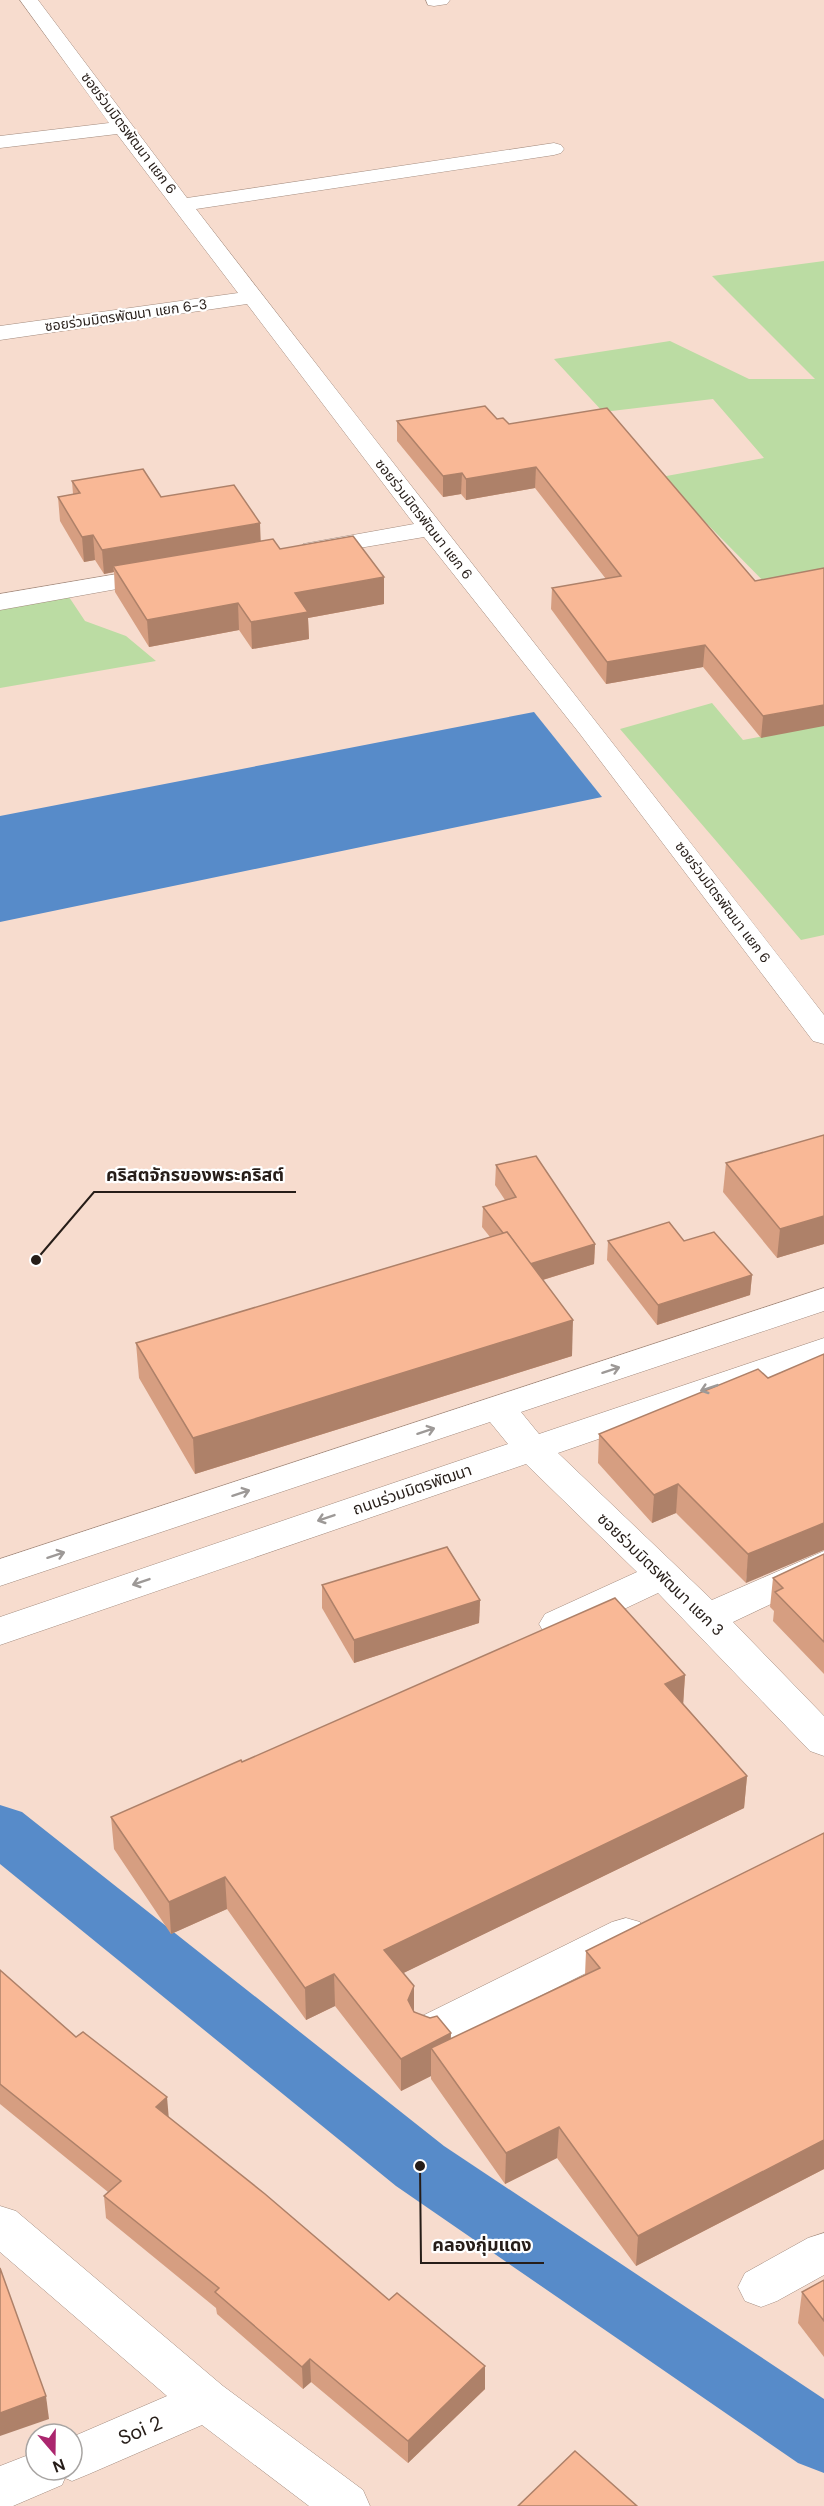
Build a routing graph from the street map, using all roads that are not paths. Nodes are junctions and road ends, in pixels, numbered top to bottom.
1 (29, 0) edge
2 (122, 127) junction
3 (0, 142) edge
4 (554, 149) dead end
5 (184, 205) junction
6 (252, 297) junction
7 (0, 333) edge
8 (430, 529) junction
9 (291, 553) edge
10 (186, 570) edge
11 (0, 602) edge
12 (824, 1035) edge
13 (824, 1299) edge
14 (824, 1349) edge
15 (498, 1407) junction
16 (531, 1448) junction
17 (824, 1564) edge
18 (0, 1573) edge
19 (663, 1575) junction
20 (707, 1618) junction
21 (0, 1631) edge
22 (522, 1640) edge
23 (824, 1741) edge
24 (654, 1920) edge
25 (432, 2031) edge
26 (0, 2225) edge
27 (824, 2252) edge
28 (761, 2287) dead end
29 (207, 2401) junction
30 (84, 2453) edge
31 (24, 2479) edge
32 (0, 2489) edge
33 (344, 2506) edge

1 - 2 street, ซอยร่วมมิตรพัฒนา แยก 6
2 - 3 street
2 - 5 street, ซอยร่วมมิตรพัฒนา แยก 6
4 - 5 street
5 - 6 street, ซอยร่วมมิตรพัฒนา แยก 6
6 - 7 street, ซอยร่วมมิตรพัฒนา แยก 6-3
6 - 8 street, ซอยร่วมมิตรพัฒนา แยก 6
8 - 9 street
8 - 12 street, ซอยร่วมมิตรพัฒนา แยก 6
10 - 11 street
15 -> 13 street
14 -> 16 street, ถนนร่วมมิตรพัฒนา
15 - 16 street, ซอยร่วมมิตรพัฒนา แยก 3
18 -> 15 street
16 - 19 street, ซอยร่วมมิตรพัฒนา แยก 3
16 -> 21 street, ถนนร่วมมิตรพัฒนา
17 - 20 street
19 - 20 street, ซอยร่วมมิตรพัฒนา แยก 3
19 - 22 street
20 - 23 street, ซอยร่วมมิตรพัฒนา แยก 3
24 - 25 street
26 - 29 street
27 - 28 street
29 - 30 street, Soi 2
29 - 33 street
31 - 32 street

